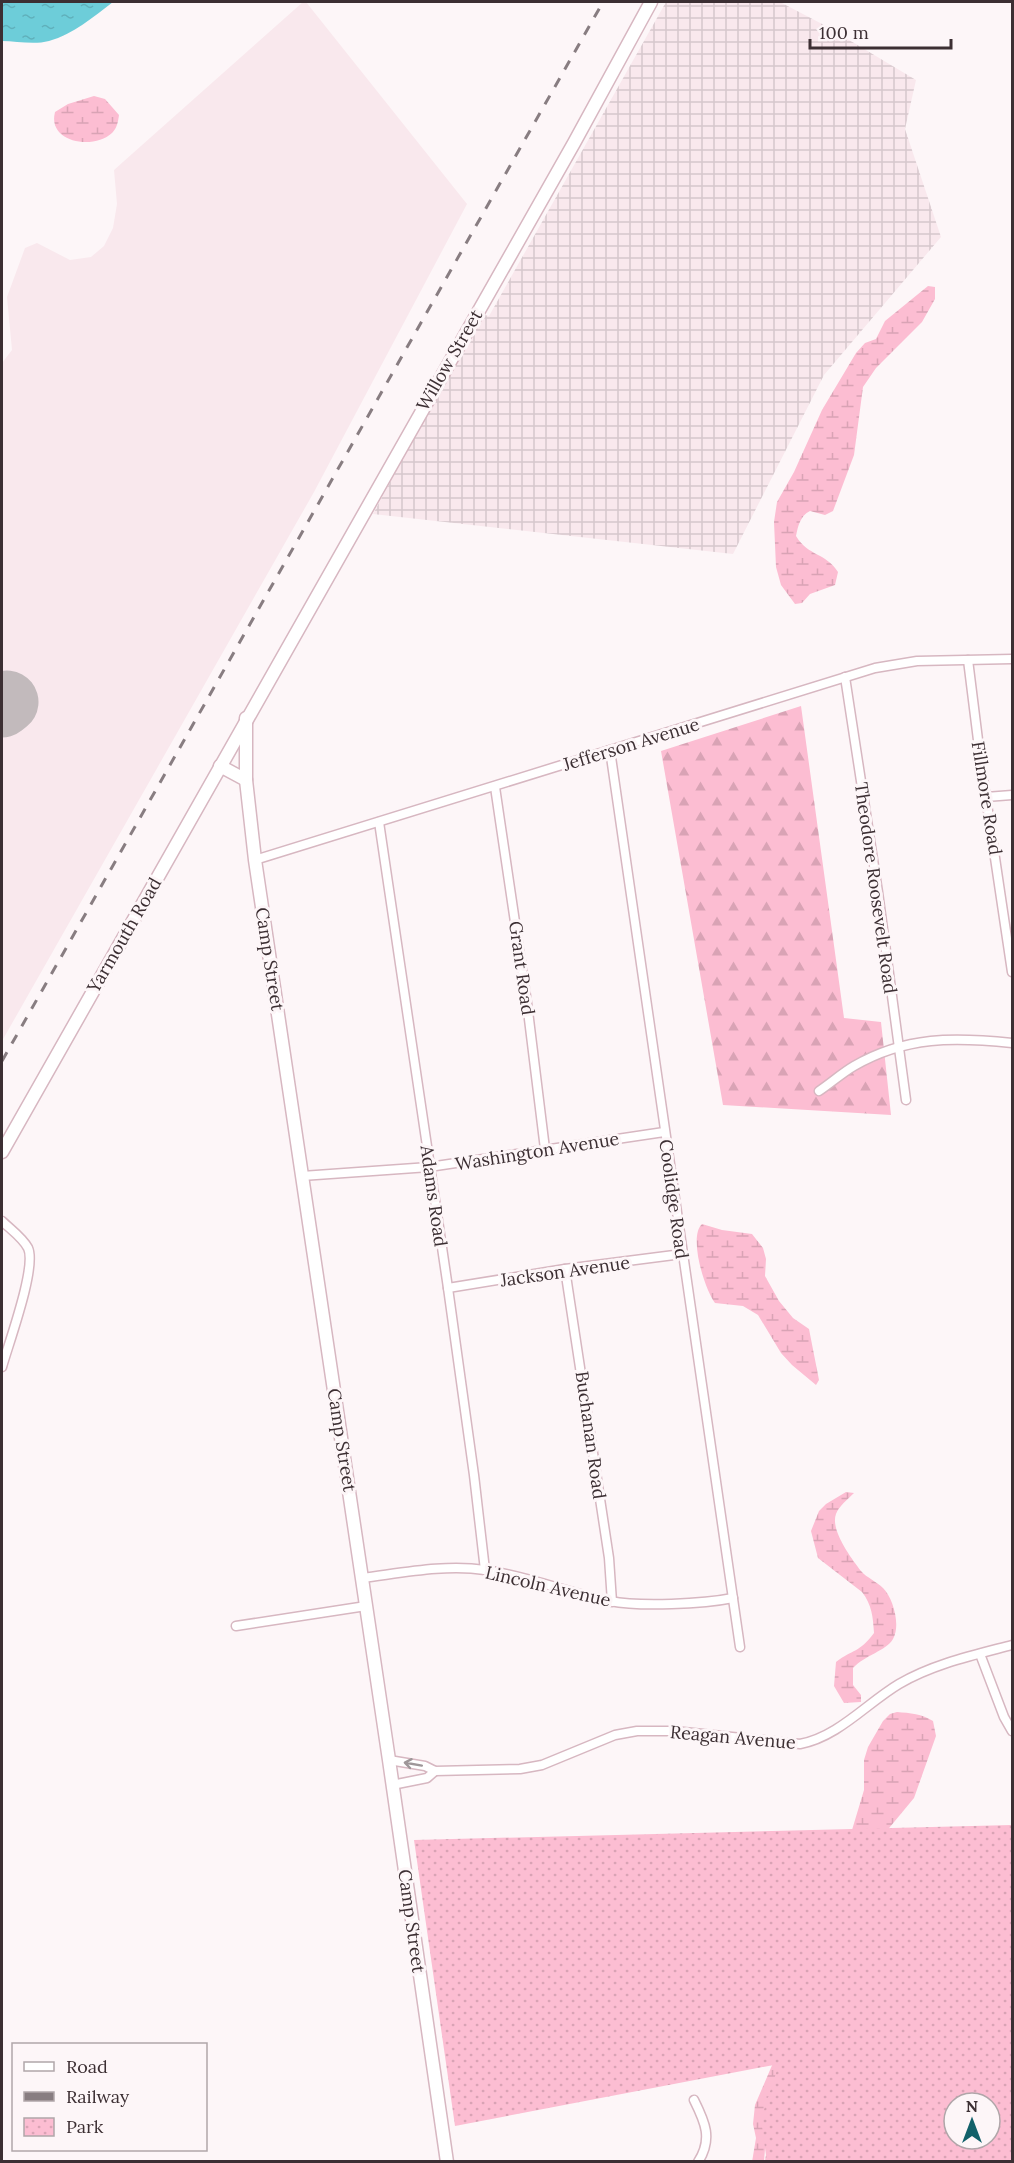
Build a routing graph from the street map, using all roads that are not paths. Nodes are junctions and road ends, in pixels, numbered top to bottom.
1 (651, 2) edge
2 (1012, 659) edge
3 (968, 660) junction
4 (845, 677) junction
5 (246, 718) junction
6 (610, 750) junction
7 (220, 766) junction
8 (246, 780) junction
9 (495, 787) junction
10 (1012, 795) edge
11 (986, 797) junction
12 (379, 822) junction
13 (255, 860) junction
14 (1012, 972) edge
15 (1012, 1043) edge
16 (900, 1046) junction
17 (819, 1091) dead end
18 (906, 1100) dead end
19 (664, 1132) junction
20 (545, 1149) junction
21 (2, 1152) edge
22 (429, 1167) junction
23 (303, 1176) junction
24 (2, 1221) edge
25 (682, 1254) junction
26 (566, 1269) junction
27 (448, 1288) junction
28 (2, 1367) edge
29 (485, 1570) junction
30 (362, 1578) junction
31 (733, 1598) junction
32 (612, 1602) junction
33 (366, 1606) junction
34 (236, 1626) dead end
35 (1012, 1645) edge
36 (740, 1647) dead end
37 (980, 1654) junction
38 (1012, 1731) edge
39 (389, 1760) junction
40 (435, 1771) junction
41 (392, 1785) junction
42 (694, 2100) dead end
43 (447, 2162) edge
44 (698, 2162) edge

1 - 5 main road, Willow Street
2 - 3 street, Jefferson Avenue
3 - 4 street, Jefferson Avenue
3 - 11 street, Fillmore Road
4 - 6 street, Jefferson Avenue
4 - 16 street, Theodore Roosevelt Road
5 - 7 main road, Yarmouth Road
5 - 8 main road, Camp Street
6 - 9 street, Jefferson Avenue
6 - 19 street, Coolidge Road
7 - 8 main road
7 - 21 main road, Yarmouth Road
8 - 13 main road, Camp Street
9 - 12 street, Jefferson Avenue
9 - 20 street, Grant Road
10 - 11 street
11 - 14 street, Fillmore Road
12 - 13 street, Jefferson Avenue
12 - 22 street, Adams Road
13 - 23 main road, Camp Street
15 - 16 street
16 - 17 street
16 - 18 street, Theodore Roosevelt Road
19 - 20 street, Washington Avenue
19 - 25 street, Coolidge Road
20 - 22 street, Washington Avenue
22 - 23 street, Washington Avenue
22 - 27 street, Adams Road
23 - 30 main road, Camp Street
24 - 28 street
25 - 26 street, Jackson Avenue
25 - 31 street, Coolidge Road
26 - 27 street, Jackson Avenue
26 - 32 street, Buchanan Road
27 - 29 street, Adams Road
29 - 30 street, Lincoln Avenue
29 - 32 street, Lincoln Avenue
30 - 33 main road, Camp Street
31 - 32 street, Lincoln Avenue
31 - 36 street, Coolidge Road
33 - 34 street
33 - 39 main road, Camp Street
35 - 37 street, Reagan Avenue
37 - 38 street
37 - 40 street, Reagan Avenue
40 -> 39 street, Reagan Avenue
39 - 41 main road, Camp Street
40 - 41 street, Reagan Avenue
41 - 43 main road, Camp Street
42 - 44 street

